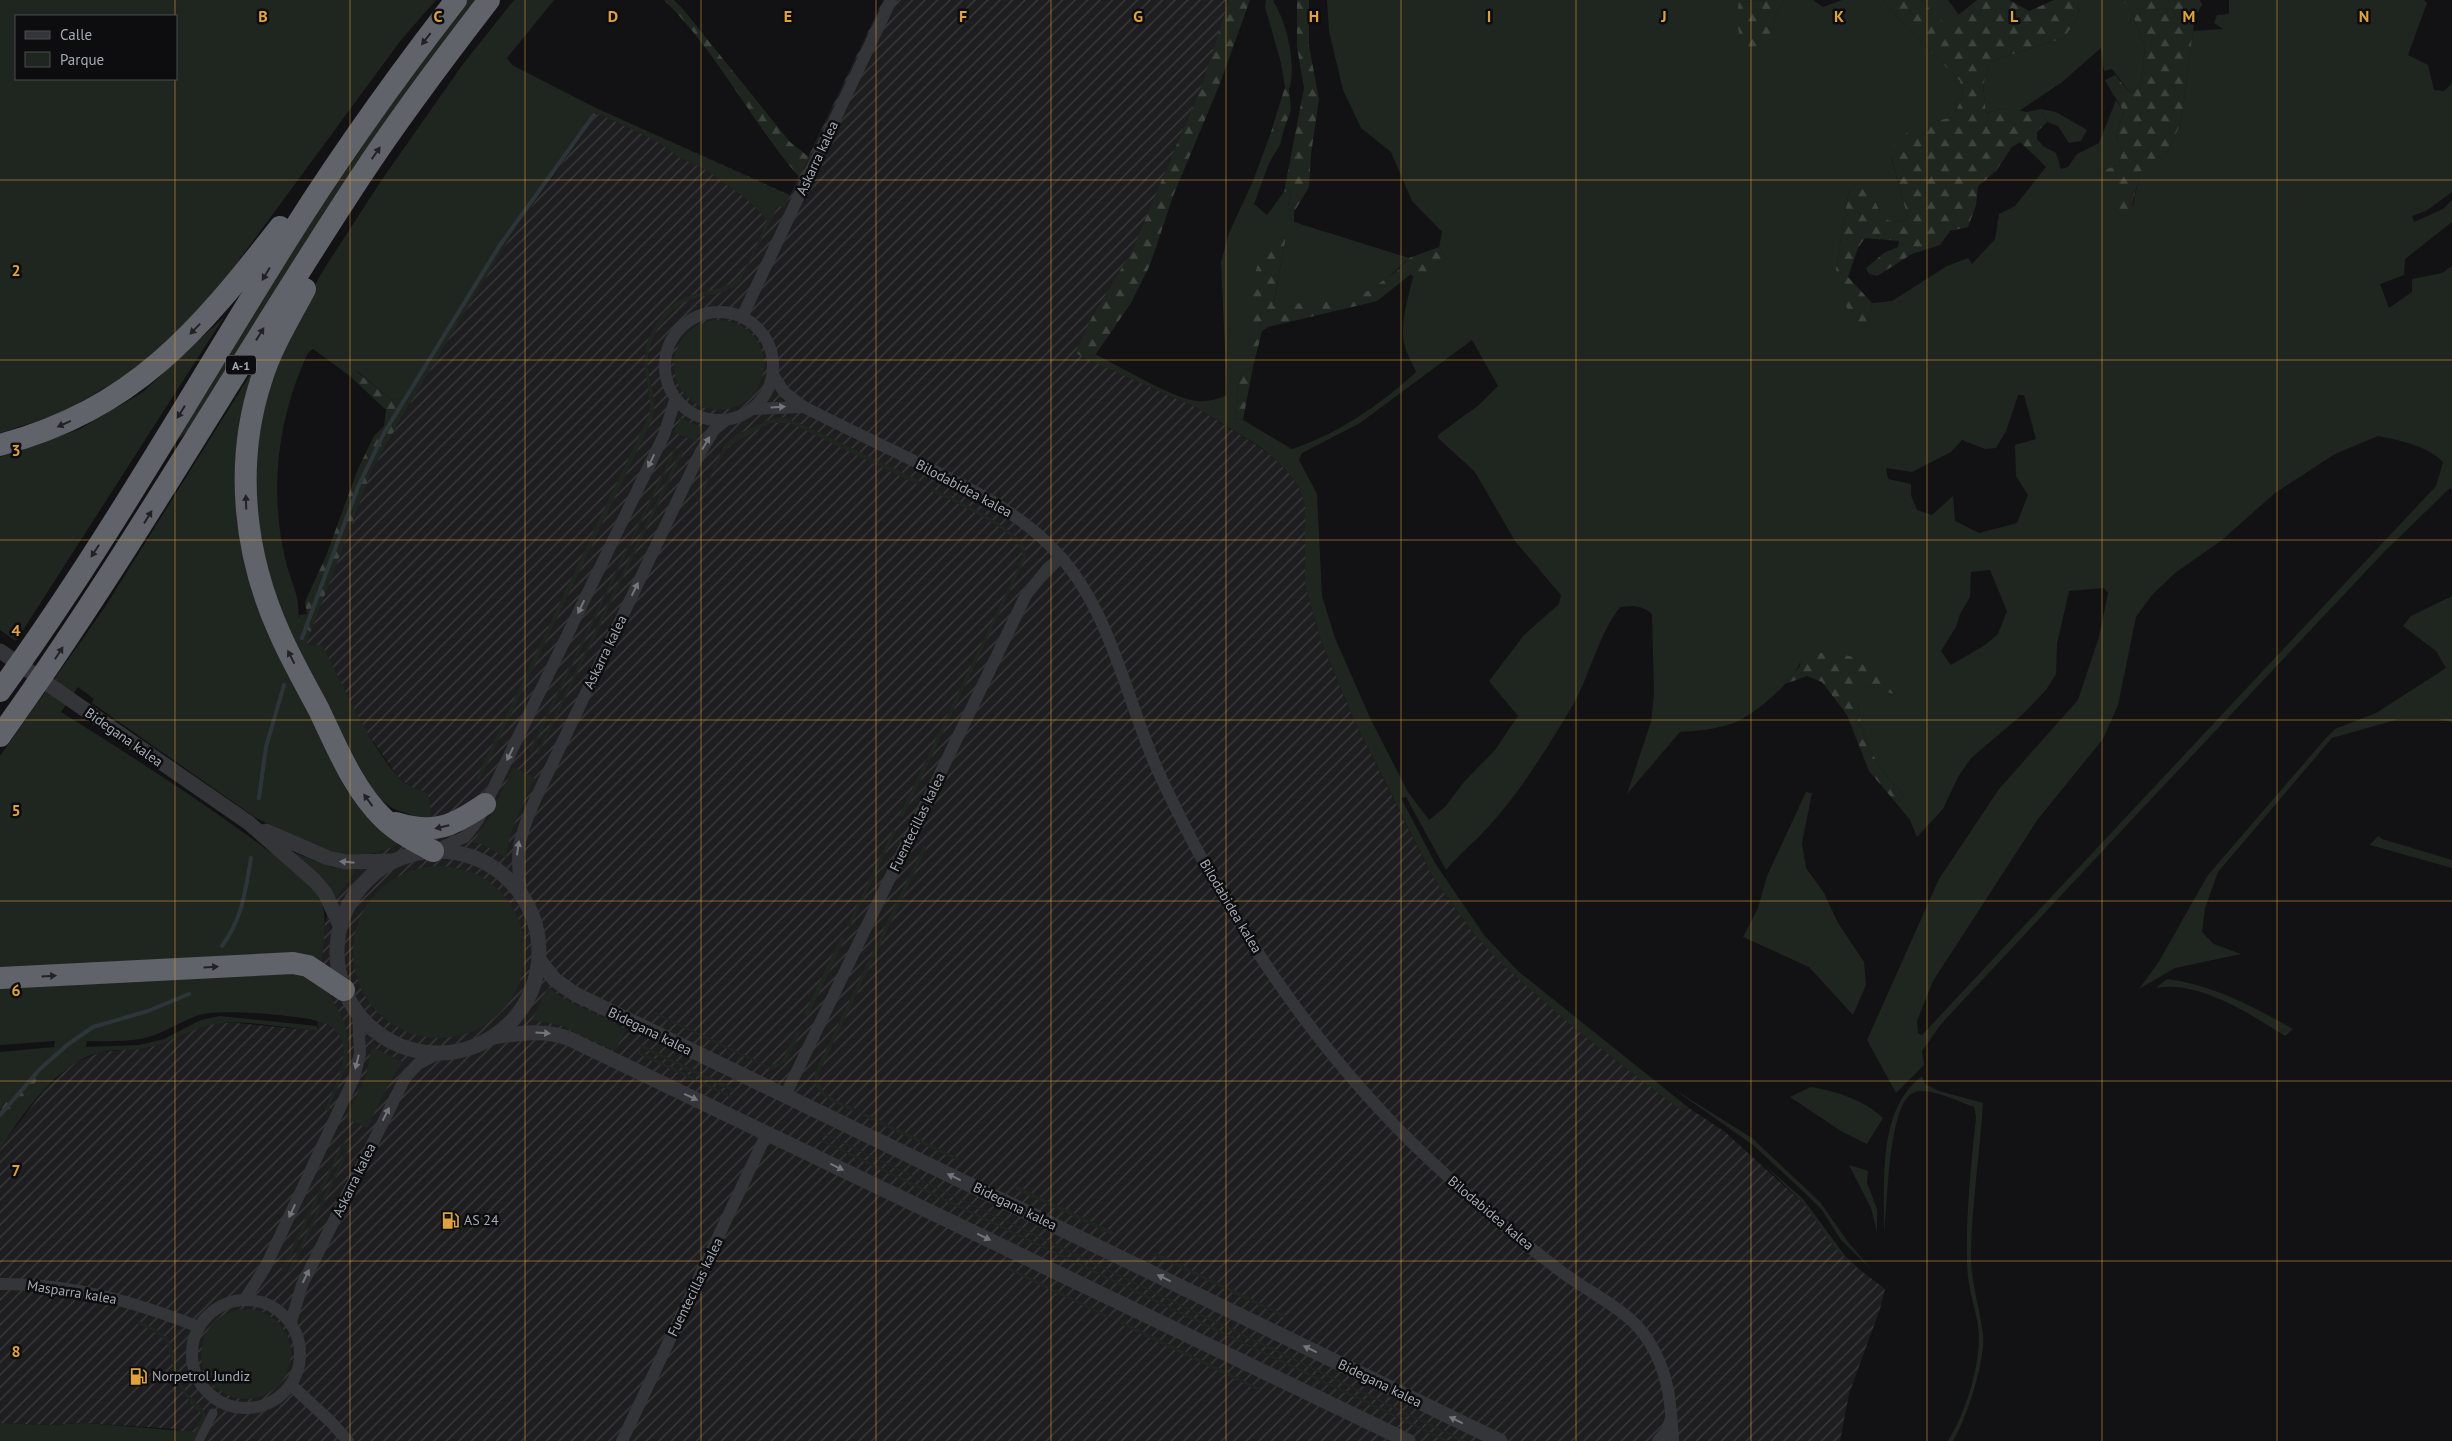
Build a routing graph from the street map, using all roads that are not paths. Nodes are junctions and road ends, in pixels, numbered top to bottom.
1 (456, 0) edge
2 (489, 0) edge
3 (891, 0) edge
4 (390, 87) junction
5 (362, 174) junction
6 (742, 316) junction
7 (773, 375) junction
8 (675, 400) junction
9 (804, 407) junction
10 (752, 409) junction
11 (726, 420) junction
12 (0, 445) edge
13 (1061, 557) junction
14 (0, 651) edge
15 (0, 691) edge
16 (0, 736) edge
17 (485, 804) junction
18 (384, 818) junction
19 (249, 823) junction
20 (433, 852) junction
21 (396, 860) junction
22 (522, 896) junction
23 (340, 925) junction
24 (539, 960) junction
25 (0, 978) edge
26 (344, 990) junction
27 (358, 1014) junction
28 (494, 1037) junction
29 (438, 1054) junction
30 (785, 1096) junction
31 (767, 1133) junction
32 (0, 1284) edge
33 (245, 1299) junction
34 (291, 1322) junction
35 (198, 1327) junction
36 (291, 1385) junction
37 (213, 1413) dead end
38 (1672, 1417) junction
39 (199, 1441) edge
40 (348, 1441) edge
41 (622, 1441) edge
42 (1408, 1441) edge
43 (1500, 1441) edge
44 (1658, 1441) edge
45 (1673, 1441) edge

1 -> 4 highway, A-1
5 -> 2 highway, A-1
3 - 6 street, Askarra kalea
4 -> 12 highway
4 -> 15 highway, A-1
16 -> 5 highway, A-1
18 -> 5 highway
6 - 7 street
6 - 8 street
7 - 9 street, Bilodabidea kalea
7 - 10 street
8 - 11 street
8 -> 17 street
10 -> 9 street, Bilodabidea kalea
9 - 13 street, Bilodabidea kalea
10 - 11 street
22 -> 11 street, Askarra kalea
13 - 30 street, Fuentecillas kalea
13 - 38 street, Bilodabidea kalea
14 - 19 street, Bidegana kalea
17 -> 18 highway
17 - 20 street
18 - 20 highway
21 -> 19 street, Bidegana kalea
19 - 23 street, Bidegana kalea
20 - 21 street
20 - 22 street
21 - 23 street
22 - 24 street
23 - 26 street
24 - 28 street
24 - 30 street, Bidegana kalea
25 -> 26 highway
26 - 27 street
27 - 29 street
27 -> 33 street
28 - 29 street
28 -> 31 street
34 -> 29 street, Askarra kalea
43 -> 30 street, Bidegana kalea
31 - 41 street, Fuentecillas kalea
31 -> 42 street
32 - 35 street, Masparra kalea
33 - 34 street
33 - 35 street
34 - 36 street
35 - 36 street
36 - 40 street
37 - 39 street
38 - 44 street
38 - 45 street, Bilodabidea kalea

